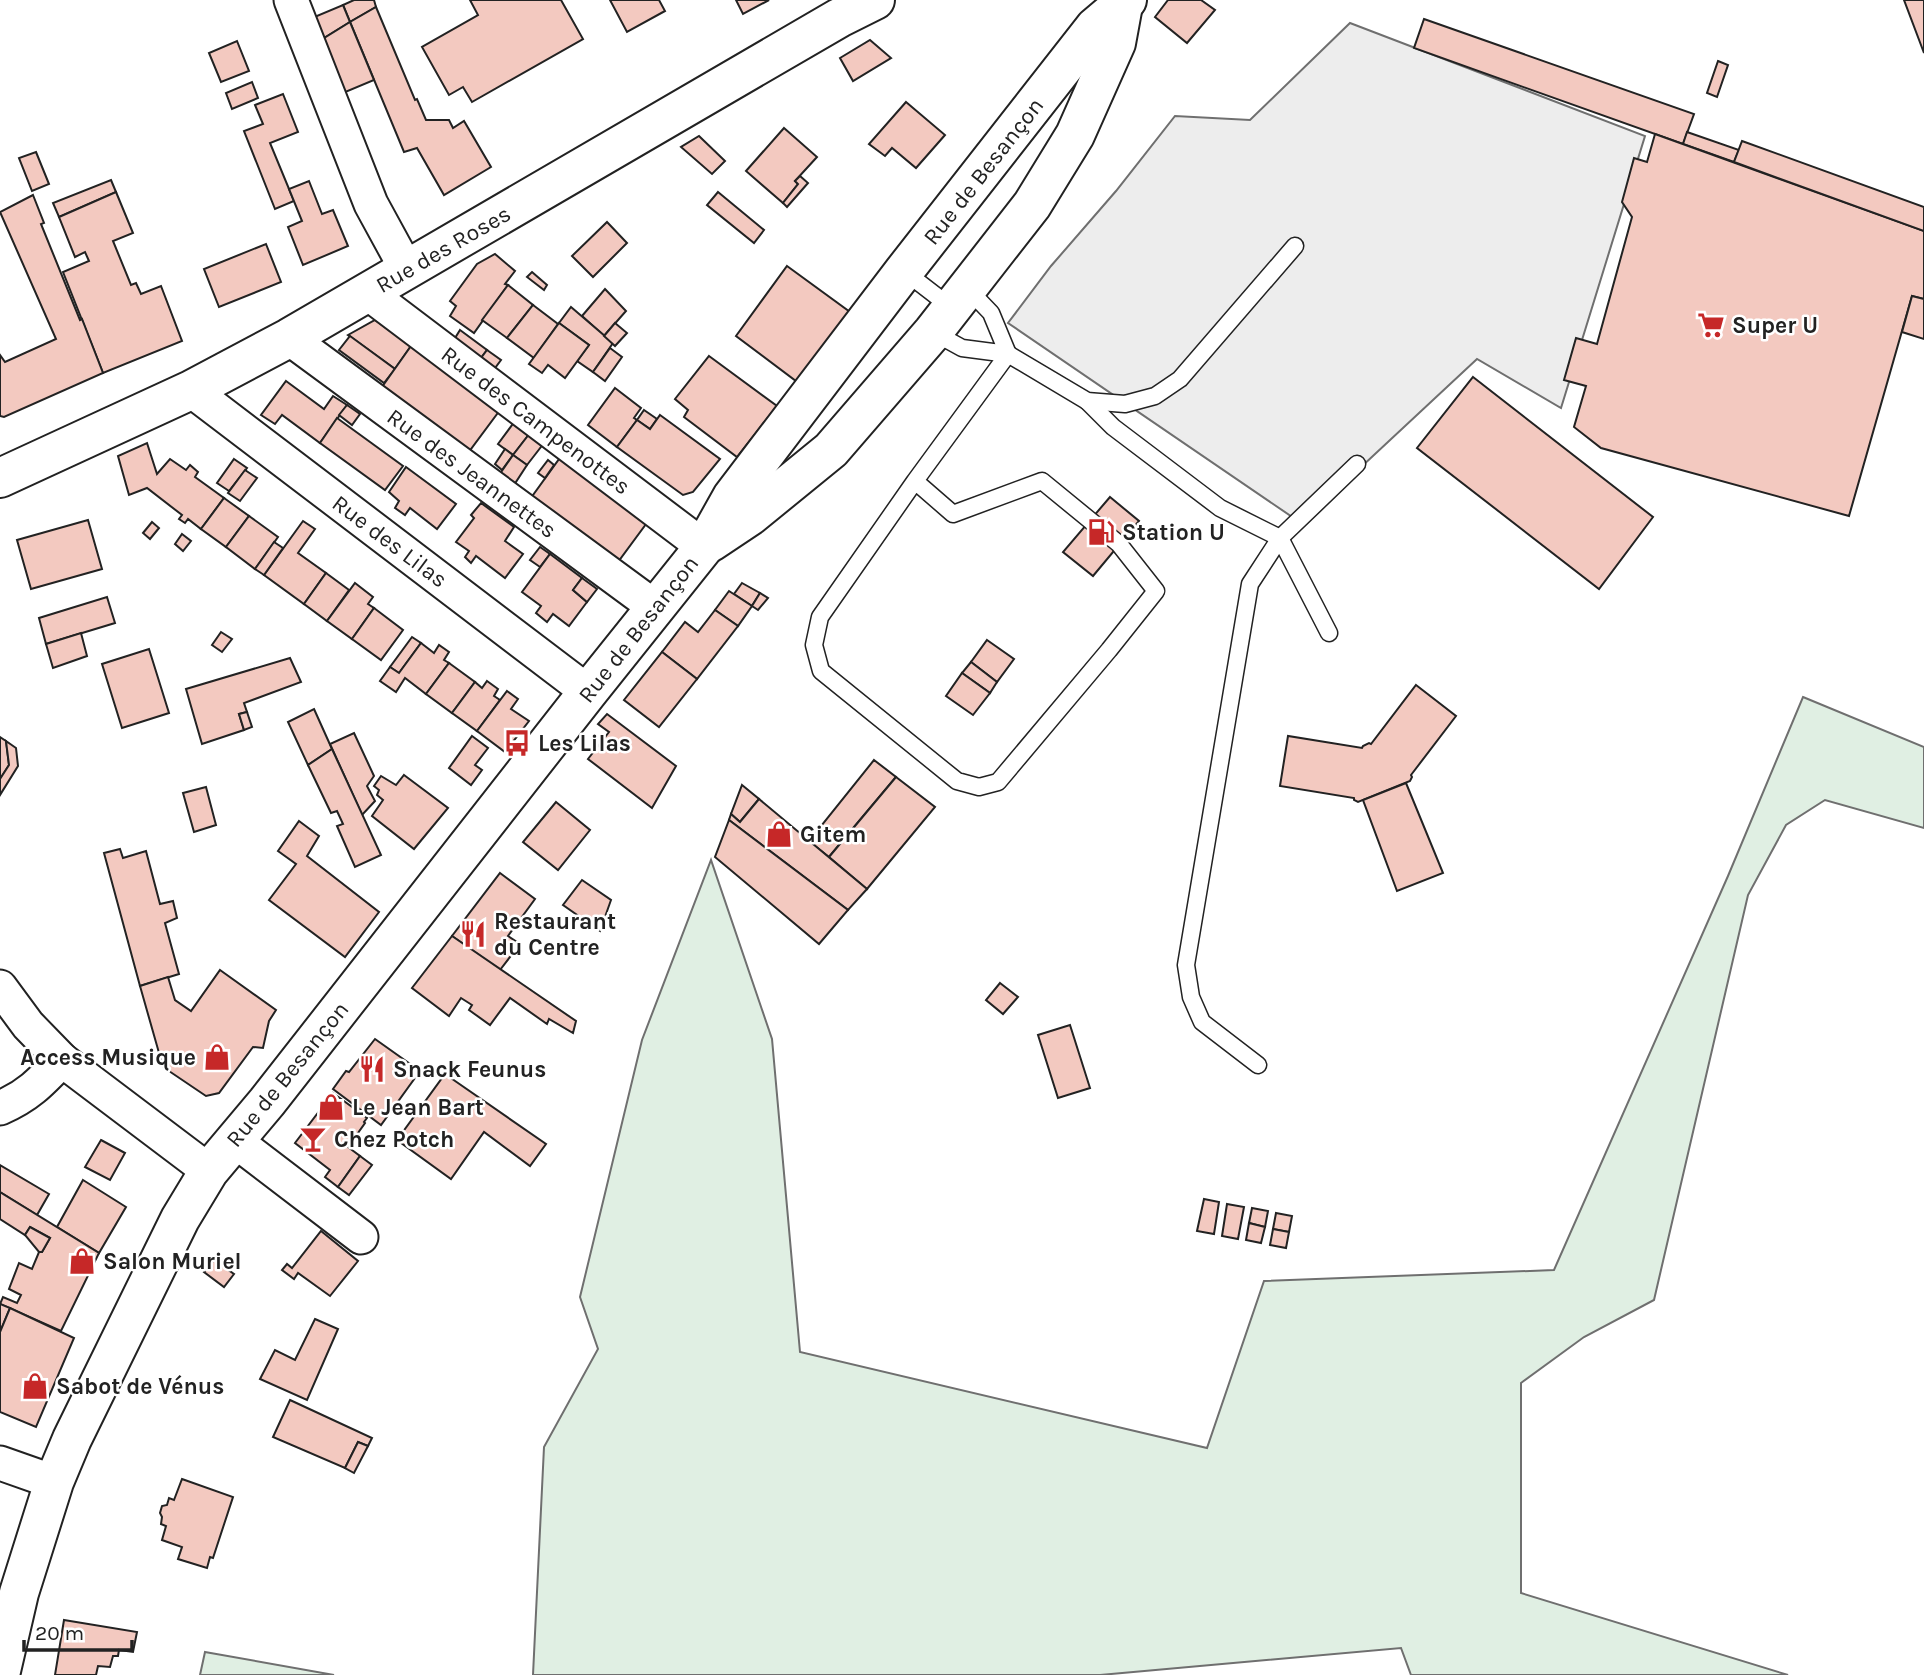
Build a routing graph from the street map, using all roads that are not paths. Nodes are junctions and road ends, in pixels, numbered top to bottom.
1 (291, 0) edge
2 (875, 0) edge
3 (1125, 3) edge
4 (1296, 246) dead end
5 (407, 270) junction
6 (904, 271) junction
7 (368, 293) junction
8 (951, 309) junction
9 (289, 338) junction
10 (1008, 354) junction
11 (191, 390) junction
12 (1087, 401) junction
13 (1357, 464) dead end
14 (0, 478) edge
15 (915, 481) junction
16 (1280, 538) junction
17 (704, 547) junction
18 (656, 608) junction
19 (1329, 633) dead end
20 (588, 692) junction
21 (0, 987) edge
22 (62, 1060) junction
23 (1258, 1065) dead end
24 (0, 1108) edge
25 (234, 1140) junction
26 (209, 1171) junction
27 (361, 1237) dead end
28 (0, 1463) edge
29 (54, 1482) junction
30 (0, 1675) edge

1 - 5 street
2 - 5 main road, Rue des Roses
3 - 6 main road, Rue de Besançon
3 - 8 main road, Rue de Besançon
4 - 12 lane
5 - 7 main road, Rue des Roses
6 - 8 lane
6 - 17 main road, Rue de Besançon
7 - 9 main road, Rue des Roses
7 - 17 street, Rue des Campenottes
8 - 10 lane
8 - 10 lane
8 - 17 main road, Rue de Besançon
9 - 11 main road, Rue des Roses
9 - 18 street, Rue des Jeannettes
10 - 12 lane
10 - 15 lane
11 - 14 main road, Rue des Roses
11 - 20 street, Rue des Lilas
12 - 16 lane
13 - 16 lane
15 - 15 lane
16 - 19 lane
16 - 23 lane
17 - 18 main road, Rue de Besançon
18 - 20 main road, Rue de Besançon
20 - 25 main road, Rue de Besançon
21 - 22 street
22 - 24 street
22 - 26 street
25 - 26 main road, Rue de Besançon
25 - 27 street
26 - 29 main road, Rue de Besançon
28 - 29 street
29 - 30 main road, Rue de Besançon

